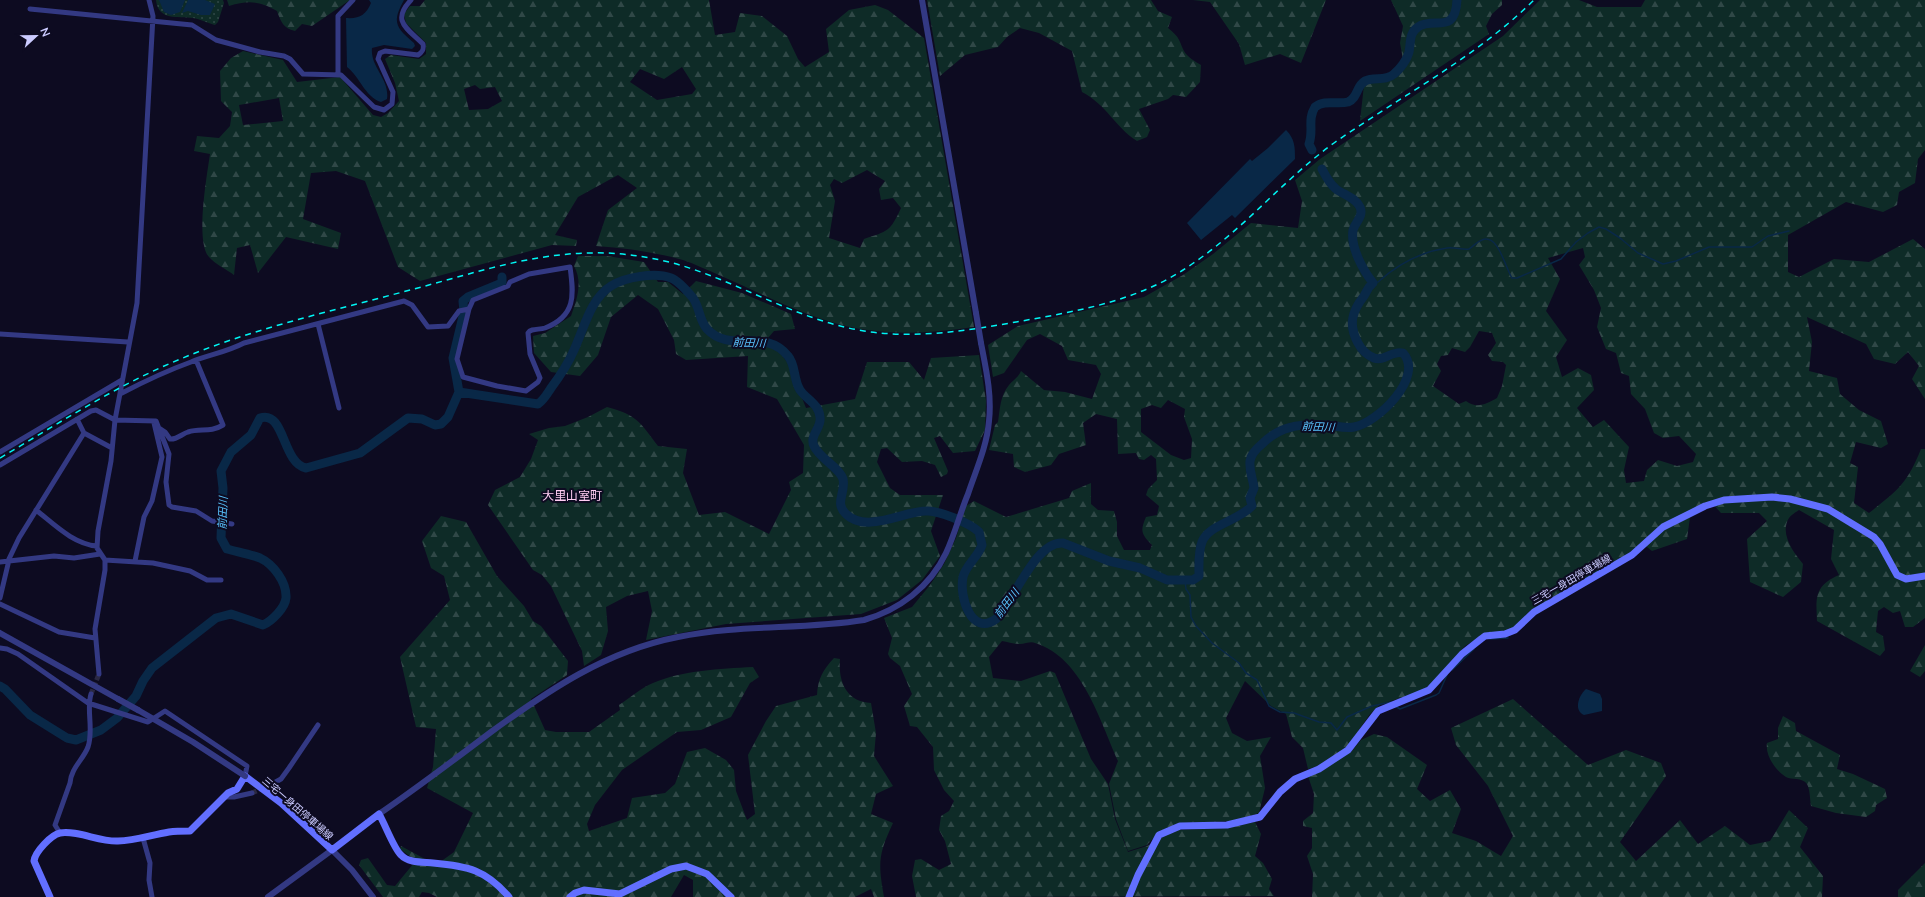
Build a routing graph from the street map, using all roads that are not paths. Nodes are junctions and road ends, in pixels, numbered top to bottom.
1 (149, 0) edge
2 (353, 0) edge
3 (411, 0) edge
4 (922, 0) edge
5 (30, 9) dead end
6 (152, 22) junction
7 (338, 75) junction
8 (465, 309) junction
9 (318, 324) junction
10 (0, 334) edge
11 (128, 342) junction
12 (196, 360) junction
13 (122, 380) junction
14 (120, 394) junction
15 (339, 408) dead end
16 (77, 419) junction
17 (115, 420) junction
18 (154, 421) junction
19 (158, 428) junction
20 (84, 433) junction
21 (112, 448) junction
22 (0, 452) edge
23 (0, 464) edge
24 (36, 510) junction
25 (230, 523) dead end
26 (97, 546) junction
27 (100, 554) junction
28 (8, 560) junction
29 (105, 560) junction
30 (134, 561) junction
31 (0, 562) edge
32 (1925, 576) edge
33 (220, 580) dead end
34 (0, 598) edge
35 (0, 604) edge
36 (0, 633) edge
37 (95, 638) junction
38 (0, 648) edge
39 (99, 674) tunnel mouth
40 (91, 694) tunnel mouth
41 (88, 703) junction
42 (318, 726) dead end
43 (245, 776) junction
44 (272, 784) tunnel mouth
45 (252, 793) tunnel mouth
46 (223, 797) junction
47 (379, 814) junction
48 (60, 833) junction
49 (143, 838) junction
50 (332, 850) junction
51 (50, 897) edge
52 (152, 897) edge
53 (268, 897) edge
54 (373, 897) edge
55 (509, 897) edge
56 (570, 897) edge
57 (731, 897) edge
58 (1129, 897) edge

1 - 6 street
2 - 7 street
3 - 7 street
4 - 47 street, bridge
5 - 6 street
6 - 7 street
6 - 11 street
8 - 8 street
8 - 9 street
9 - 12 street
9 - 15 street
10 - 11 street
11 - 13 street
12 - 14 street
12 - 19 street
13 - 14 street
13 - 22 street
14 - 17 street
16 - 17 street
16 - 20 street
16 - 23 street
17 - 18 street
17 - 21 street
18 - 19 street
18 - 30 street
19 - 25 street
20 - 21 street
20 - 24 street
21 - 26 street
24 - 26 street
24 - 28 street
26 - 27 street
27 - 28 street
27 - 29 street
28 - 31 street
28 - 34 street
29 - 30 street
29 - 37 street
30 - 33 street
32 - 58 main road, 三宅一身田停車場線
35 - 37 street
36 - 43 street, bridge
37 - 39 street
38 - 41 street
40 - 41 street
41 - 43 street
41 - 48 street
42 - 44 street
43 - 46 main road
43 - 50 main road, 三宅一身田停車場線
45 - 46 street
46 - 49 main road
47 - 50 main road, 三宅一身田停車場線
47 - 55 main road
48 - 49 main road
48 - 51 main road
49 - 52 street
50 - 53 street
50 - 54 street
56 - 57 main road

